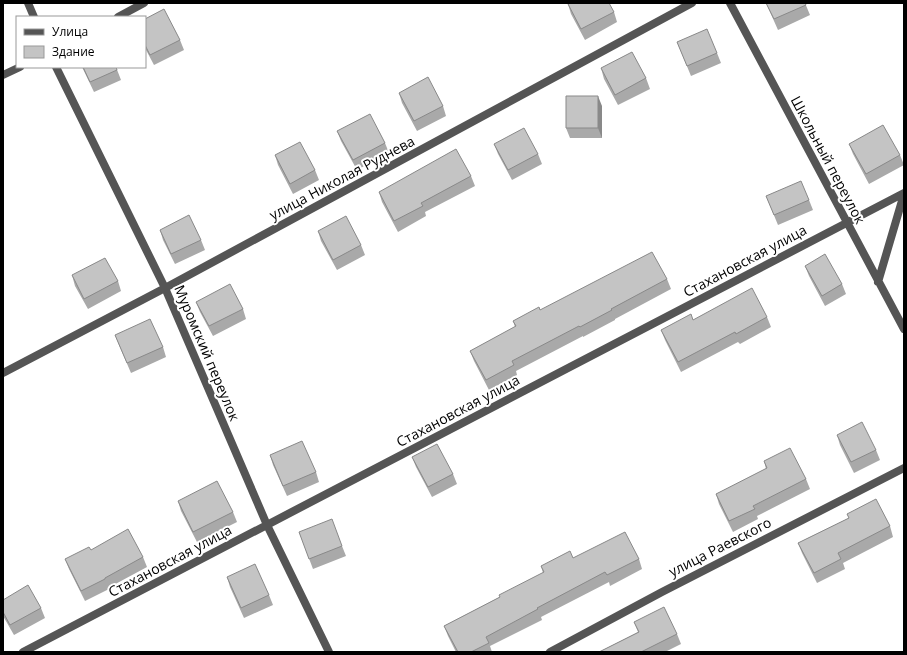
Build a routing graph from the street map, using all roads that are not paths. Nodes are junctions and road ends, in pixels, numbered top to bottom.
1 (28, 3) edge
2 (144, 3) edge
3 (692, 3) edge
4 (730, 3) edge
5 (34, 16) edge
6 (120, 16) edge
7 (18, 68) edge
8 (56, 68) edge
9 (3, 74) edge
10 (904, 193) edge
11 (846, 223) junction
12 (878, 282) junction
13 (165, 288) junction
14 (904, 329) edge
15 (3, 373) edge
16 (904, 468) edge
17 (267, 525) junction
18 (23, 652) edge
19 (329, 652) edge
20 (550, 652) edge

1 - 5 street
2 - 6 street
3 - 13 street, улица Николая Руднева
4 - 11 street, Школьный переулок
7 - 9 street
8 - 13 street, Муромский переулок
10 - 11 street, Стахановская улица
10 - 12 street
11 - 12 street, Школьный переулок
11 - 17 street, Стахановская улица
12 - 14 street, Школьный переулок
13 - 15 street, улица Николая Руднева
13 - 17 street, Муромский переулок
16 - 20 street, улица Раевского
17 - 18 street, Стахановская улица
17 - 19 street, Муромский переулок

